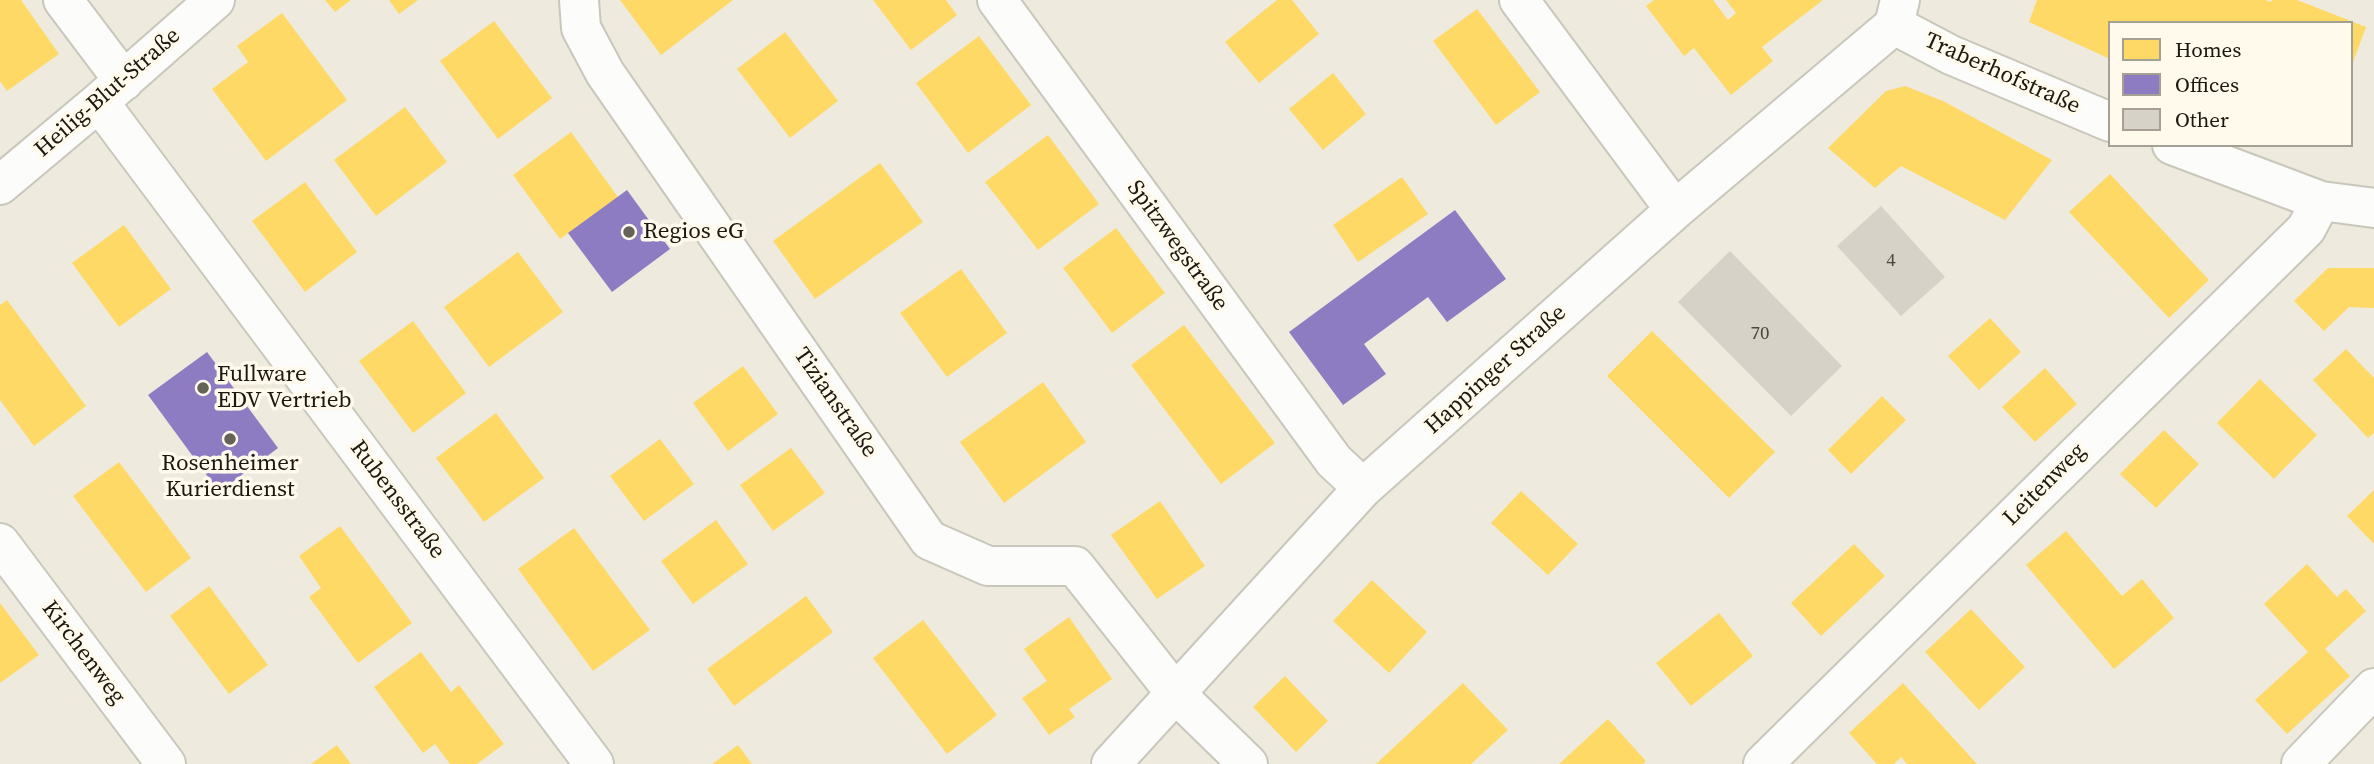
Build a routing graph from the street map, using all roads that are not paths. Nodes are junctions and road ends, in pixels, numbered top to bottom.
1 (63, 0) edge
2 (215, 0) edge
3 (579, 0) edge
4 (997, 0) edge
5 (1519, 0) edge
6 (1897, 12) edge
7 (111, 91) junction
8 (2108, 121) edge
9 (2177, 147) edge
10 (0, 185) edge
11 (2320, 201) junction
12 (2374, 208) edge
13 (1675, 210) junction
14 (1363, 488) junction
15 (0, 543) edge
16 (2374, 688) edge
17 (1176, 694) junction
18 (166, 764) edge
19 (594, 764) edge
20 (1111, 764) edge
21 (1248, 764) edge
22 (1763, 764) edge
23 (2301, 764) edge

1 - 7 street, Rubensstraße
2 - 7 street, Heilig-Blut-Straße
3 - 17 street, Tizianstraße
4 - 14 street, Spitzwegstraße
5 - 13 street
6 - 8 street, Traberhofstraße
6 - 13 street, Happinger Straße
7 - 10 street, Heilig-Blut-Straße
7 - 19 street, Rubensstraße
9 - 11 street
11 - 12 street
11 - 22 street, Leitenweg
13 - 14 street, Happinger Straße
14 - 17 street, Happinger Straße
15 - 18 street, Kirchenweg
16 - 23 street
17 - 20 street, Happinger Straße
17 - 21 street

